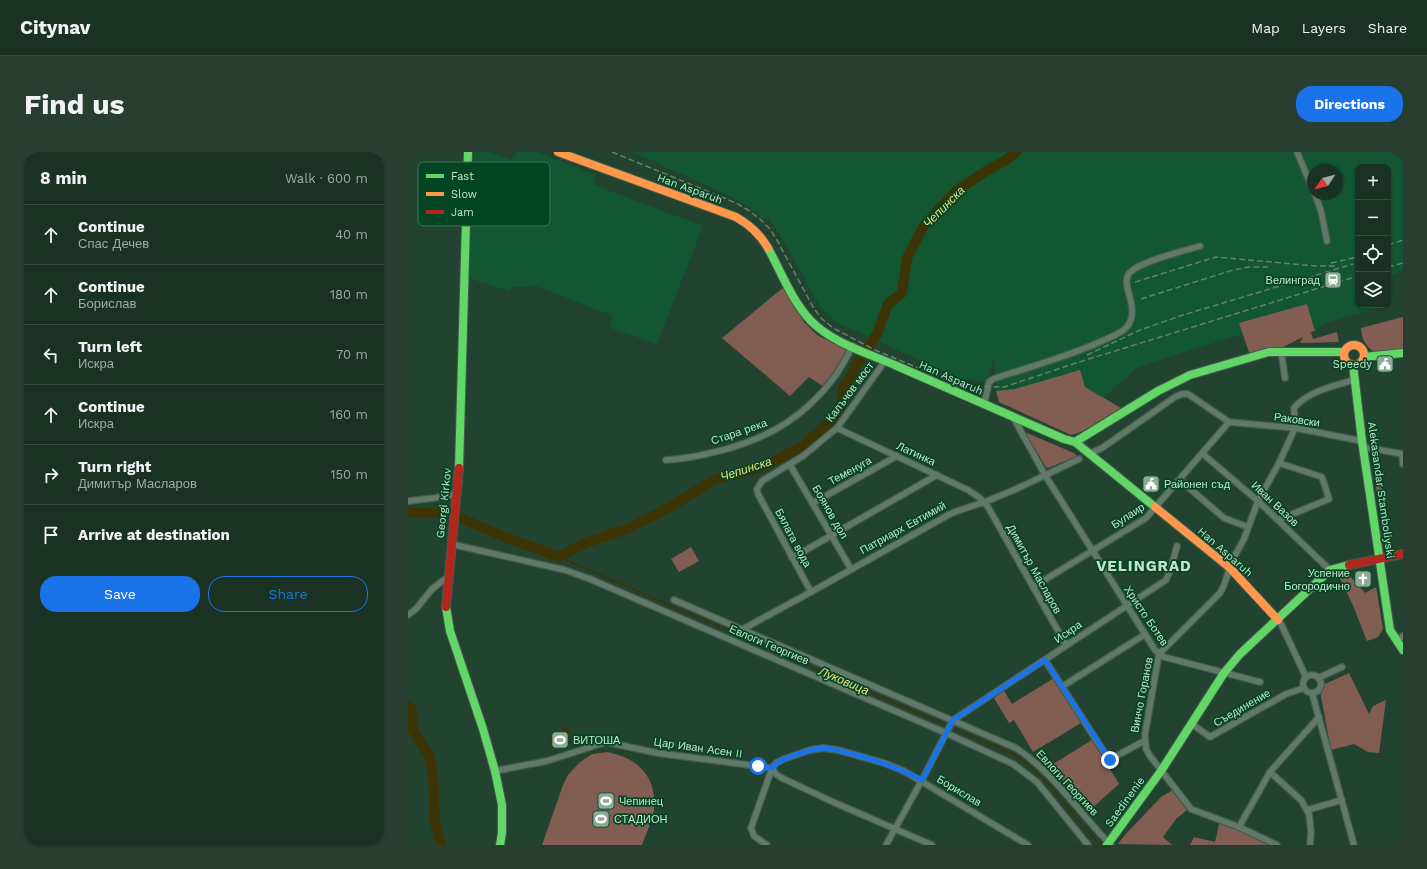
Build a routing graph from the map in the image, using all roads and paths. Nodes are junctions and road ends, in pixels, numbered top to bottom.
1 (558, 152) edge
2 (1297, 152) edge
3 (1307, 176) edge
4 (1316, 200) edge
5 (466, 226) edge
6 (1327, 241) dead end
7 (1200, 246) dead end
8 (856, 348) junction
9 (1281, 351) junction
10 (1343, 352) junction
11 (1403, 352) edge
12 (1364, 357) junction
13 (885, 361) junction
14 (1353, 365) junction
15 (1285, 378) dead end
16 (1354, 380) junction
17 (984, 405) junction
18 (1012, 417) junction
19 (1229, 422) junction
20 (837, 428) junction
21 (1295, 428) junction
22 (1074, 442) junction
23 (1362, 444) junction
24 (1089, 454) junction
25 (1203, 454) junction
26 (1402, 454) edge
27 (897, 456) junction
28 (1078, 459) dead end
29 (666, 460) dead end
30 (1279, 463) junction
31 (1403, 464) edge
32 (790, 465) junction
33 (937, 475) junction
34 (1045, 475) junction
35 (1180, 480) junction
36 (758, 494) joint
37 (456, 495) junction
38 (408, 501) edge
39 (1258, 501) junction
40 (984, 502) junction
41 (813, 503) junction
42 (1156, 508) junction
43 (1278, 520) junction
44 (1248, 527) junction
45 (832, 535) junction
46 (451, 544) junction
47 (1177, 546) dead end
48 (1092, 550) junction
49 (1403, 554) edge
50 (792, 558) junction
51 (1380, 558) junction
52 (1230, 568) junction
53 (851, 569) junction
54 (1330, 570) junction
55 (448, 577) junction
56 (1034, 587) junction
57 (811, 592) junction
58 (674, 600) dead end
59 (1126, 605) junction
60 (408, 615) edge
61 (1278, 620) junction
62 (743, 629) junction
63 (1144, 635) junction
64 (1400, 639) edge
65 (1066, 646) junction
66 (1403, 650) edge
67 (1159, 654) junction
68 (1045, 660) junction
69 (1342, 667) dead end
70 (1224, 673) junction
71 (1306, 677) junction
72 (1318, 678) junction
73 (1260, 682) dead end
74 (1063, 686) junction
75 (1304, 688) junction
76 (1312, 693) junction
77 (1319, 717) junction
78 (953, 720) junction
79 (1192, 724) junction
80 (946, 732) junction
81 (1144, 740) junction
82 (772, 768) junction
83 (495, 771) junction
84 (1161, 771) junction
85 (1270, 772) junction
86 (922, 780) junction
87 (1342, 800) junction
88 (1307, 810) junction
89 (1239, 826) junction
90 (895, 829) junction
91 (1109, 844) edge
92 (500, 845) edge
93 (767, 845) edge
94 (886, 845) edge
95 (932, 845) edge
96 (1028, 845) edge
97 (1088, 845) edge
98 (1277, 845) edge
99 (1310, 845) edge
100 (1354, 845) edge

1 - 8 street, Han Asparuh
2 - 3 street
4 - 6 street
5 - 37 street, Georgi Kirkov
7 - 17 street
8 - 13 street, Han Asparuh
8 - 29 street, Стара река
9 - 10 street
9 - 15 street
9 - 22 street
10 - 12 street
10 - 14 street
11 - 12 street
12 - 14 street
13 - 17 street, Han Asparuh
13 - 20 street, Калъчов мост
14 - 16 street, Alekasandar Stamboliyski
16 - 21 street
16 - 23 street, Alekasandar Stamboliyski
17 - 18 street, Han Asparuh
18 - 22 street, Han Asparuh
18 - 34 street, Христо Ботев
19 - 21 street, Раковски
19 - 24 street
19 - 25 street, Булаир
20 - 27 street, Латинка
20 - 32 street, Калъчов мост
21 - 23 street, Раковски
21 - 30 street, Винчо Горанов
22 - 24 street, Han Asparuh
23 - 26 street, Раковски
23 - 51 street, Alekasandar Stamboliyski
24 - 42 street, Han Asparuh
25 - 35 street, Булаир
25 - 39 street, Иван Вазов
26 - 31 street, Раковски
27 - 33 street, Латинка
27 - 41 street, Теменуга
28 - 34 street, Патриарх Евтимий
30 - 39 street, Винчо Горанов
30 - 43 street
32 - 36 street, Калъчов мост
32 - 41 street, Боянов дол
33 - 40 street, Латинка
33 - 45 street
34 - 40 street, Патриарх Евтимий
34 - 48 street, Христо Ботев
35 - 42 street, Булаир
35 - 44 street
36 - 50 street, Бялата вода
37 - 38 street
37 - 46 street, Georgi Kirkov
39 - 43 street, Иван Вазов
39 - 44 street, Винчо Горанов
40 - 53 street, Патриарх Евтимий
40 - 56 street, Димитър Масларов
41 - 45 street, Боянов дол
42 - 48 street, Булаир
42 - 52 street, Han Asparuh
43 - 54 street, Иван Вазов
44 - 52 street, Винчо Горанов
45 - 50 street
45 - 53 street, Боянов дол
46 - 55 street, Georgi Kirkov
46 - 80 street, Евлоги Георгиев
47 - 59 street, Искра
48 - 56 street, Булаир
48 - 59 street, Христо Ботев
49 - 51 street
50 - 57 street, Бялата вода
51 - 54 street
51 - 64 street, Alekasandar Stamboliyski
52 - 61 street, Han Asparuh
52 - 67 street, Винчо Горанов
53 - 57 street, Патриарх Евтимий
54 - 61 street, Saedinenie
55 - 60 street
55 - 83 street, Georgi Kirkov
56 - 65 street, Димитър Масларов
57 - 62 street, Патриарх Евтимий
58 - 62 street, Евлоги Георгиев
59 - 63 street, Христо Ботев
59 - 65 street, Искра
61 - 70 street, Saedinenie
61 - 71 street, Han Asparuh
62 - 78 street, Евлоги Георгиев
63 - 67 street, Христо Ботев
63 - 74 street
64 - 66 street, Alekasandar Stamboliyski
65 - 68 street, Искра
67 - 70 street, Христо Ботев
67 - 81 street, Винчо Горанов
68 - 74 street
68 - 78 street, Искра
69 - 72 street
70 - 73 street, Христо Ботев
70 - 79 street, Saedinenie
71 - 72 street
71 - 75 street
72 - 76 street
74 - 81 street
75 - 76 street
75 - 79 street, Съединение
76 - 77 street
77 - 85 street
77 - 87 street
78 - 80 street
78 - 91 street, Евлоги Георгиев
79 - 84 street, Saedinenie
80 - 86 street
80 - 97 street, Евлоги Георгиев
81 - 84 street, Винчо Горанов
82 - 83 street, Цар Иван Асен II
82 - 86 street, Борислав
82 - 90 street
82 - 93 street
83 - 92 street, Georgi Kirkov
84 - 89 street, Винчо Горанов
84 - 91 street, Saedinenie
85 - 88 street
85 - 89 street
86 - 90 street
86 - 96 street, Борислав
87 - 88 street
87 - 100 street
88 - 99 street
89 - 98 street, Винчо Горанов
90 - 94 street
90 - 95 street

